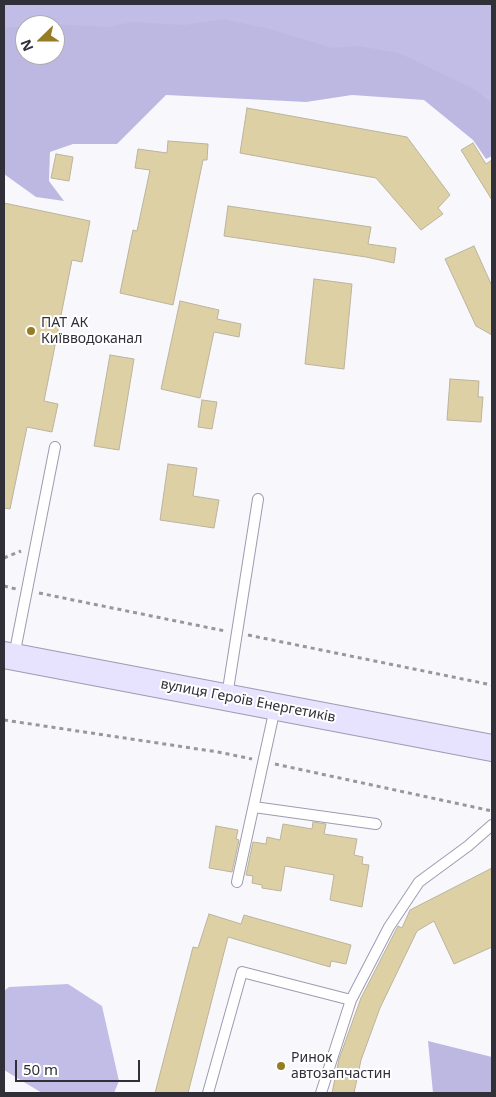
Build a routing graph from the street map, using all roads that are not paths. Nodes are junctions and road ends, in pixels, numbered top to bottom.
1 (55, 446) dead end
2 (258, 499) dead end
3 (9, 656) edge
4 (227, 697) junction
5 (276, 707) junction
6 (492, 748) edge
7 (254, 807) junction
8 (376, 824) dead end
9 (492, 825) edge
10 (237, 882) dead end
11 (351, 1000) junction
12 (208, 1093) edge
13 (321, 1093) edge

1 - 3 lane
2 - 4 lane
3 - 4 street, вулиця Героїв Енергетиків
4 - 5 street, вулиця Героїв Енергетиків
5 - 6 street, вулиця Героїв Енергетиків
5 - 7 lane
7 - 8 lane
7 - 10 lane
9 - 11 lane
11 - 12 lane
11 - 13 lane

